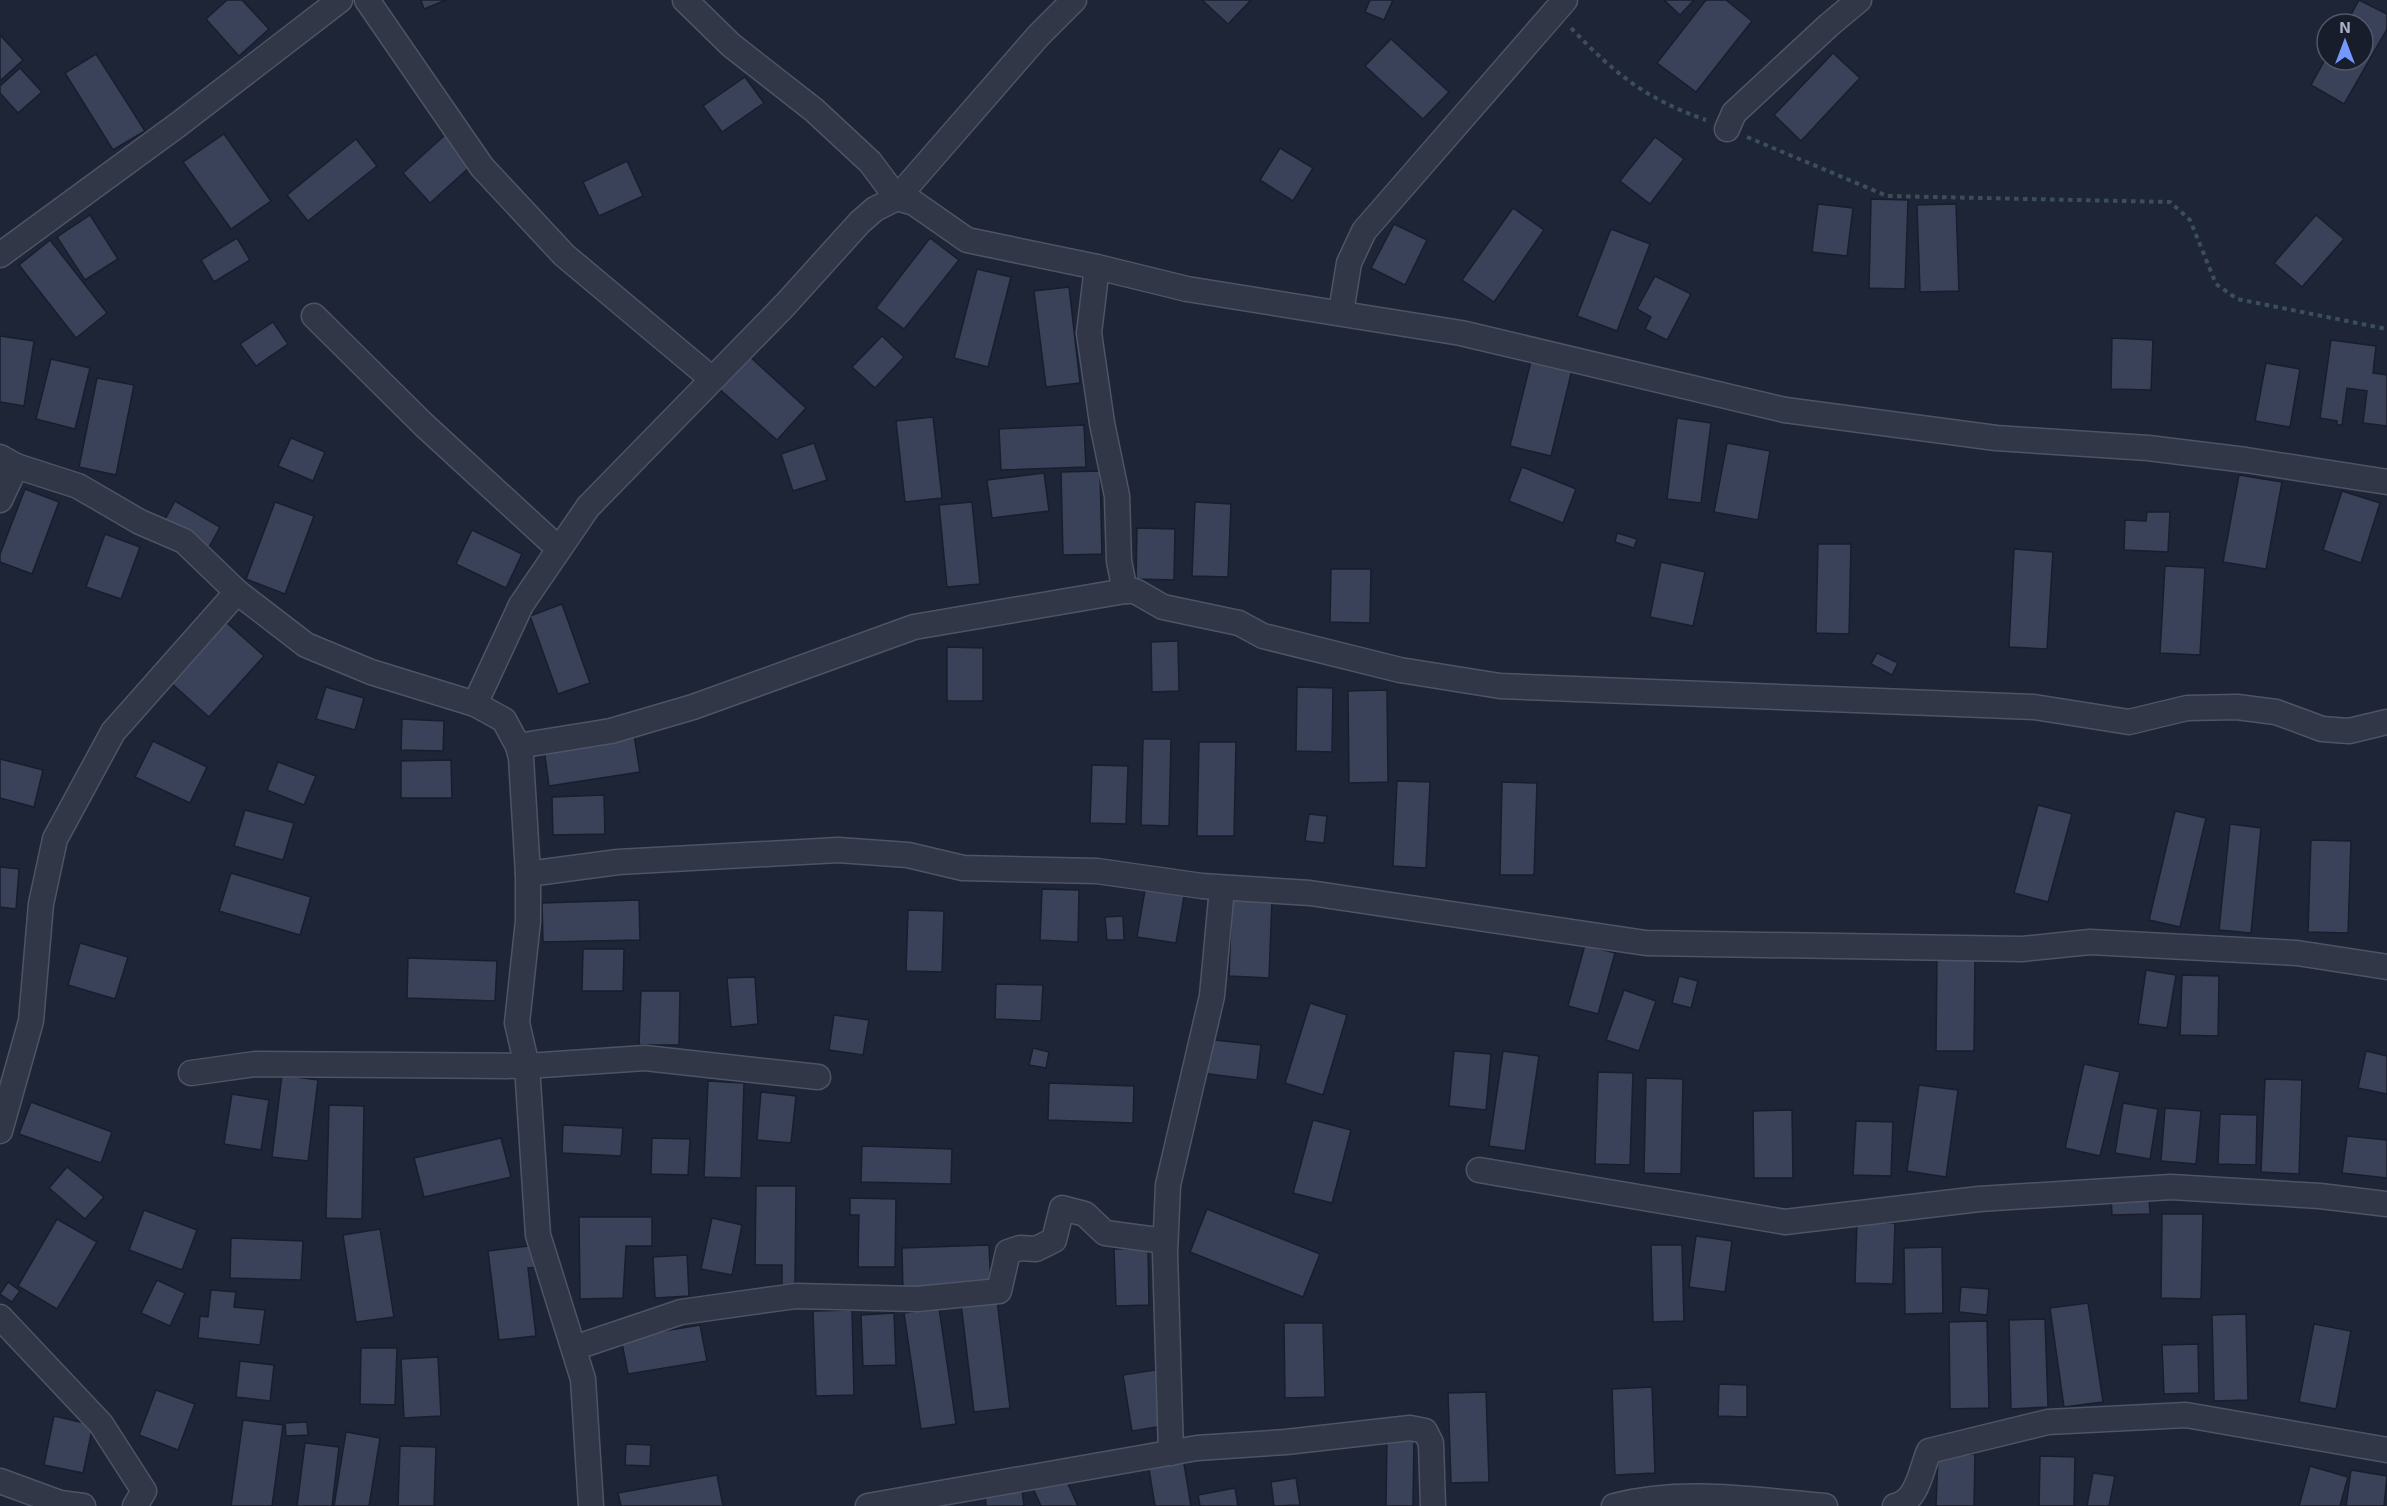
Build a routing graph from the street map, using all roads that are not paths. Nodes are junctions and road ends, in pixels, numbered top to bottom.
1 (340, 0) edge
2 (367, 0) edge
3 (685, 0) edge
4 (1074, 0) edge
5 (1859, 0) edge
6 (1560, 6) edge
7 (1727, 129) road end
8 (897, 198) junction
9 (0, 255) edge
10 (1097, 267) junction
11 (1341, 312) junction
12 (314, 316) dead end
13 (712, 379) junction
14 (8, 461) edge
15 (2387, 482) edge
16 (0, 500) edge
17 (559, 549) junction
18 (1125, 591) junction
19 (237, 592) junction
20 (475, 704) junction
21 (2387, 722) edge
22 (518, 746) junction
23 (528, 874) junction
24 (1222, 888) junction
25 (2387, 967) edge
26 (527, 1066) junction
27 (191, 1073) dead end
28 (818, 1077) dead end
29 (0, 1131) edge
30 (1479, 1170) dead end
31 (2387, 1204) edge
32 (1165, 1240) junction
33 (0, 1317) edge
34 (574, 1348) junction
35 (2387, 1450) edge
36 (1171, 1453) junction
37 (0, 1481) edge
38 (83, 1506) edge
39 (135, 1506) edge
40 (591, 1506) edge
41 (868, 1506) edge
42 (1433, 1506) edge
43 (1614, 1506) edge
44 (1825, 1506) edge
45 (1895, 1506) edge

1 - 9 street
2 - 13 street
3 - 8 street
4 - 8 street
5 - 7 street
6 - 11 street
8 - 10 street
8 - 13 street
10 - 11 street
10 - 18 street
11 - 15 street
12 - 17 street
13 - 17 street
14 - 16 street
14 - 19 street
17 - 20 street
18 - 21 street
18 - 22 street
19 - 20 street
19 - 29 street
20 - 22 street
22 - 23 street
23 - 24 street
23 - 26 street
24 - 25 street
24 - 32 street
26 - 27 street
26 - 28 street
26 - 34 street
30 - 31 street
32 - 34 street
32 - 36 street
33 - 39 street
34 - 40 street
35 - 45 street
36 - 41 street
36 - 42 street
37 - 38 street
43 - 44 street

